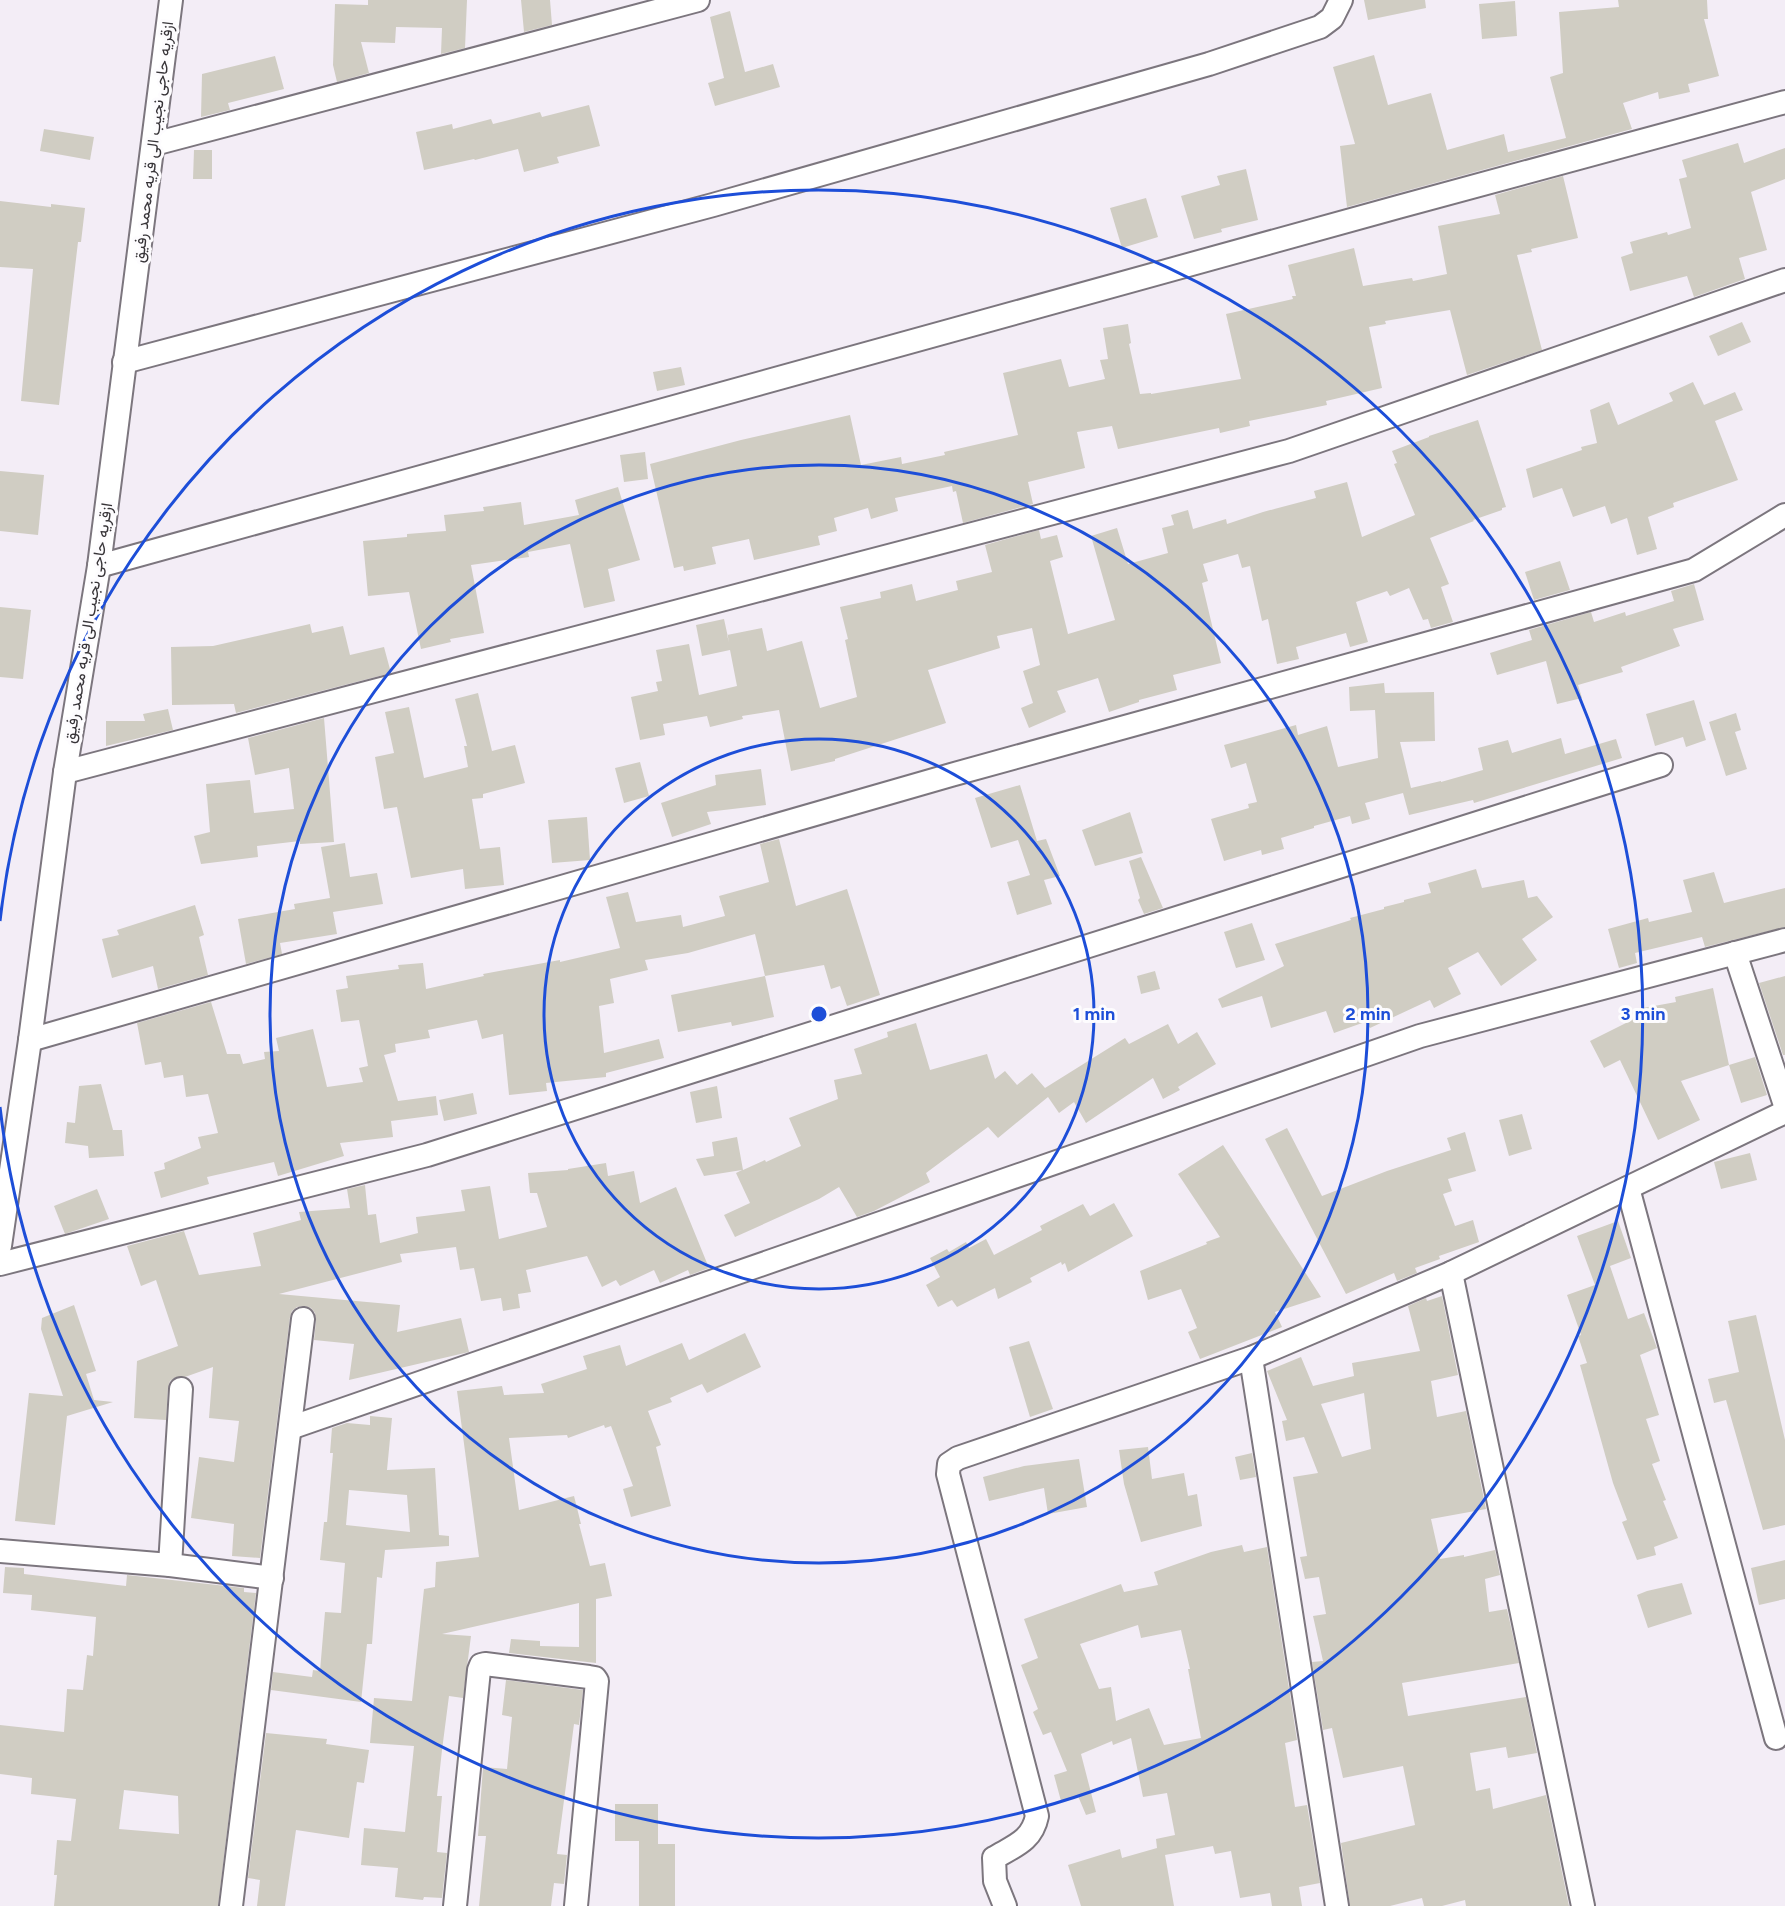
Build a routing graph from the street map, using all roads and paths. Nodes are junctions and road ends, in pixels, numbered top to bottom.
1 (171, 0) edge
2 (698, 0) edge
3 (1341, 0) edge
4 (1785, 102) edge
5 (154, 144) junction
6 (1785, 280) edge
7 (124, 362) junction
8 (1785, 515) edge
9 (99, 566) junction
10 (1661, 765) dead end
11 (65, 772) junction
12 (1785, 940) edge
13 (1735, 953) junction
14 (30, 1040) junction
15 (1785, 1105) edge
16 (1785, 1112) edge
17 (1628, 1188) junction
18 (0, 1246) edge
19 (0, 1264) edge
20 (1451, 1273) junction
21 (303, 1319) dead end
22 (1251, 1358) junction
23 (181, 1389) dead end
24 (290, 1428) junction
25 (0, 1551) edge
26 (170, 1565) junction
27 (272, 1578) junction
28 (1776, 1738) dead end
29 (231, 1906) edge
30 (455, 1906) edge
31 (576, 1906) edge
32 (1005, 1906) edge
33 (1337, 1906) edge
34 (1583, 1906) edge

1 - 5 street, ازقریه حاجی نجیب الی قریه محمد رفیق
2 - 5 street
3 - 7 street
4 - 9 street
5 - 7 street, ازقریه حاجی نجیب الی قریه محمد رفیق
6 - 11 street
7 - 9 street, ازقریه حاجی نجیب الی قریه محمد رفیق
8 - 14 street
9 - 11 street, ازقریه حاجی نجیب الی قریه محمد رفیق
10 - 19 street
11 - 14 street, ازقریه حاجی نجیب الی قریه محمد رفیق
12 - 13 street
13 - 15 street
13 - 24 street
14 - 18 street, ازقریه حاجی نجیب الی قریه محمد رفیق
16 - 17 street
17 - 20 street
17 - 28 street
20 - 22 street
20 - 34 street
21 - 24 street
22 - 32 street
22 - 33 street
23 - 26 street
24 - 27 street
25 - 26 street
26 - 27 street
27 - 29 street
30 - 31 street

